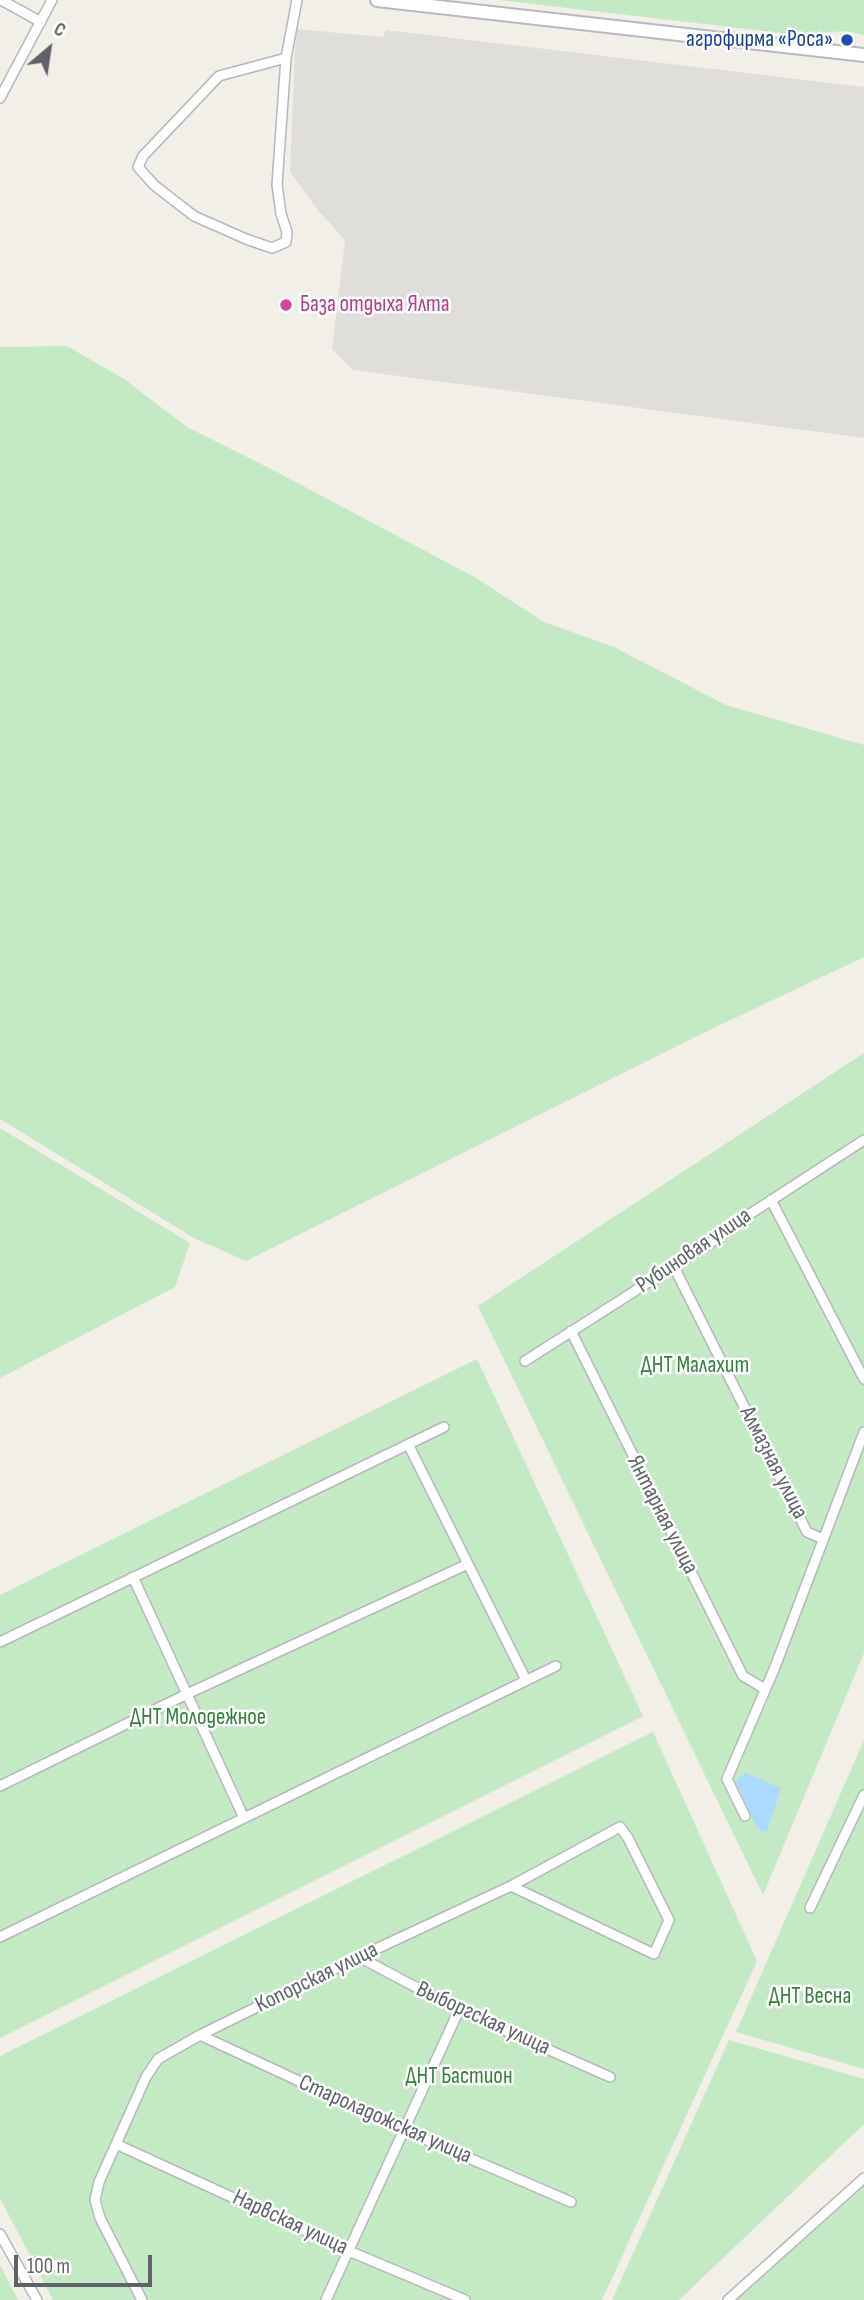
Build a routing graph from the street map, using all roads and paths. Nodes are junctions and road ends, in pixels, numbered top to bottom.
1 (1, 0) edge
2 (52, 0) edge
3 (297, 0) edge
4 (377, 0) edge
5 (41, 22) junction
6 (864, 55) edge
7 (286, 58) junction
8 (0, 98) edge
9 (864, 1140) edge
10 (771, 1200) junction
11 (674, 1267) junction
12 (571, 1331) junction
13 (525, 1361) dead end
14 (864, 1379) edge
15 (444, 1427) dead end
16 (864, 1432) edge
17 (408, 1444) junction
18 (823, 1539) junction
19 (468, 1564) junction
20 (133, 1577) junction
21 (0, 1642) edge
22 (556, 1666) dead end
23 (526, 1680) junction
24 (765, 1689) junction
25 (187, 1694) junction
26 (0, 1786) edge
27 (864, 1795) edge
28 (745, 1816) dead end
29 (244, 1818) junction
30 (511, 1886) junction
31 (810, 1908) dead end
32 (0, 1937) edge
33 (359, 1957) junction
34 (458, 2010) junction
35 (200, 2035) junction
36 (610, 2077) dead end
37 (404, 2130) junction
38 (116, 2144) junction
39 (864, 2178) edge
40 (571, 2202) dead end
41 (0, 2234) edge
42 (349, 2251) junction
43 (37, 2300) edge
44 (142, 2300) edge
45 (326, 2300) edge
46 (465, 2300) edge
47 (727, 2300) edge

1 - 5 street
2 - 5 street
3 - 7 street
4 - 6 main road
5 - 8 street
7 - 7 street
9 - 10 street, Рубиновая улица
10 - 11 street, Рубиновая улица
10 - 14 street
11 - 12 street, Рубиновая улица
11 - 18 street, Алмазная улица
12 - 13 street, Рубиновая улица
12 - 24 street, Янтарная улица
15 - 17 street
16 - 18 street
17 - 19 street
17 - 20 street
18 - 24 street
19 - 23 street
19 - 25 street
20 - 21 street
20 - 25 street
22 - 23 street
23 - 29 street
24 - 28 street
25 - 26 street
25 - 29 street
27 - 31 street
29 - 32 street
30 - 30 street, Копорская улица
30 - 33 street, Копорская улица
33 - 34 street, Выборгская улица
33 - 35 street, Копорская улица
34 - 36 street, Выборгская улица
34 - 37 street
35 - 37 street, Староладожская улица
35 - 38 street, Копорская улица
37 - 40 street, Староладожская улица
37 - 42 street
38 - 42 street, Нарвская улица
38 - 44 street, Копорская улица
39 - 47 street
41 - 43 street
42 - 45 street
42 - 46 street, Нарвская улица

